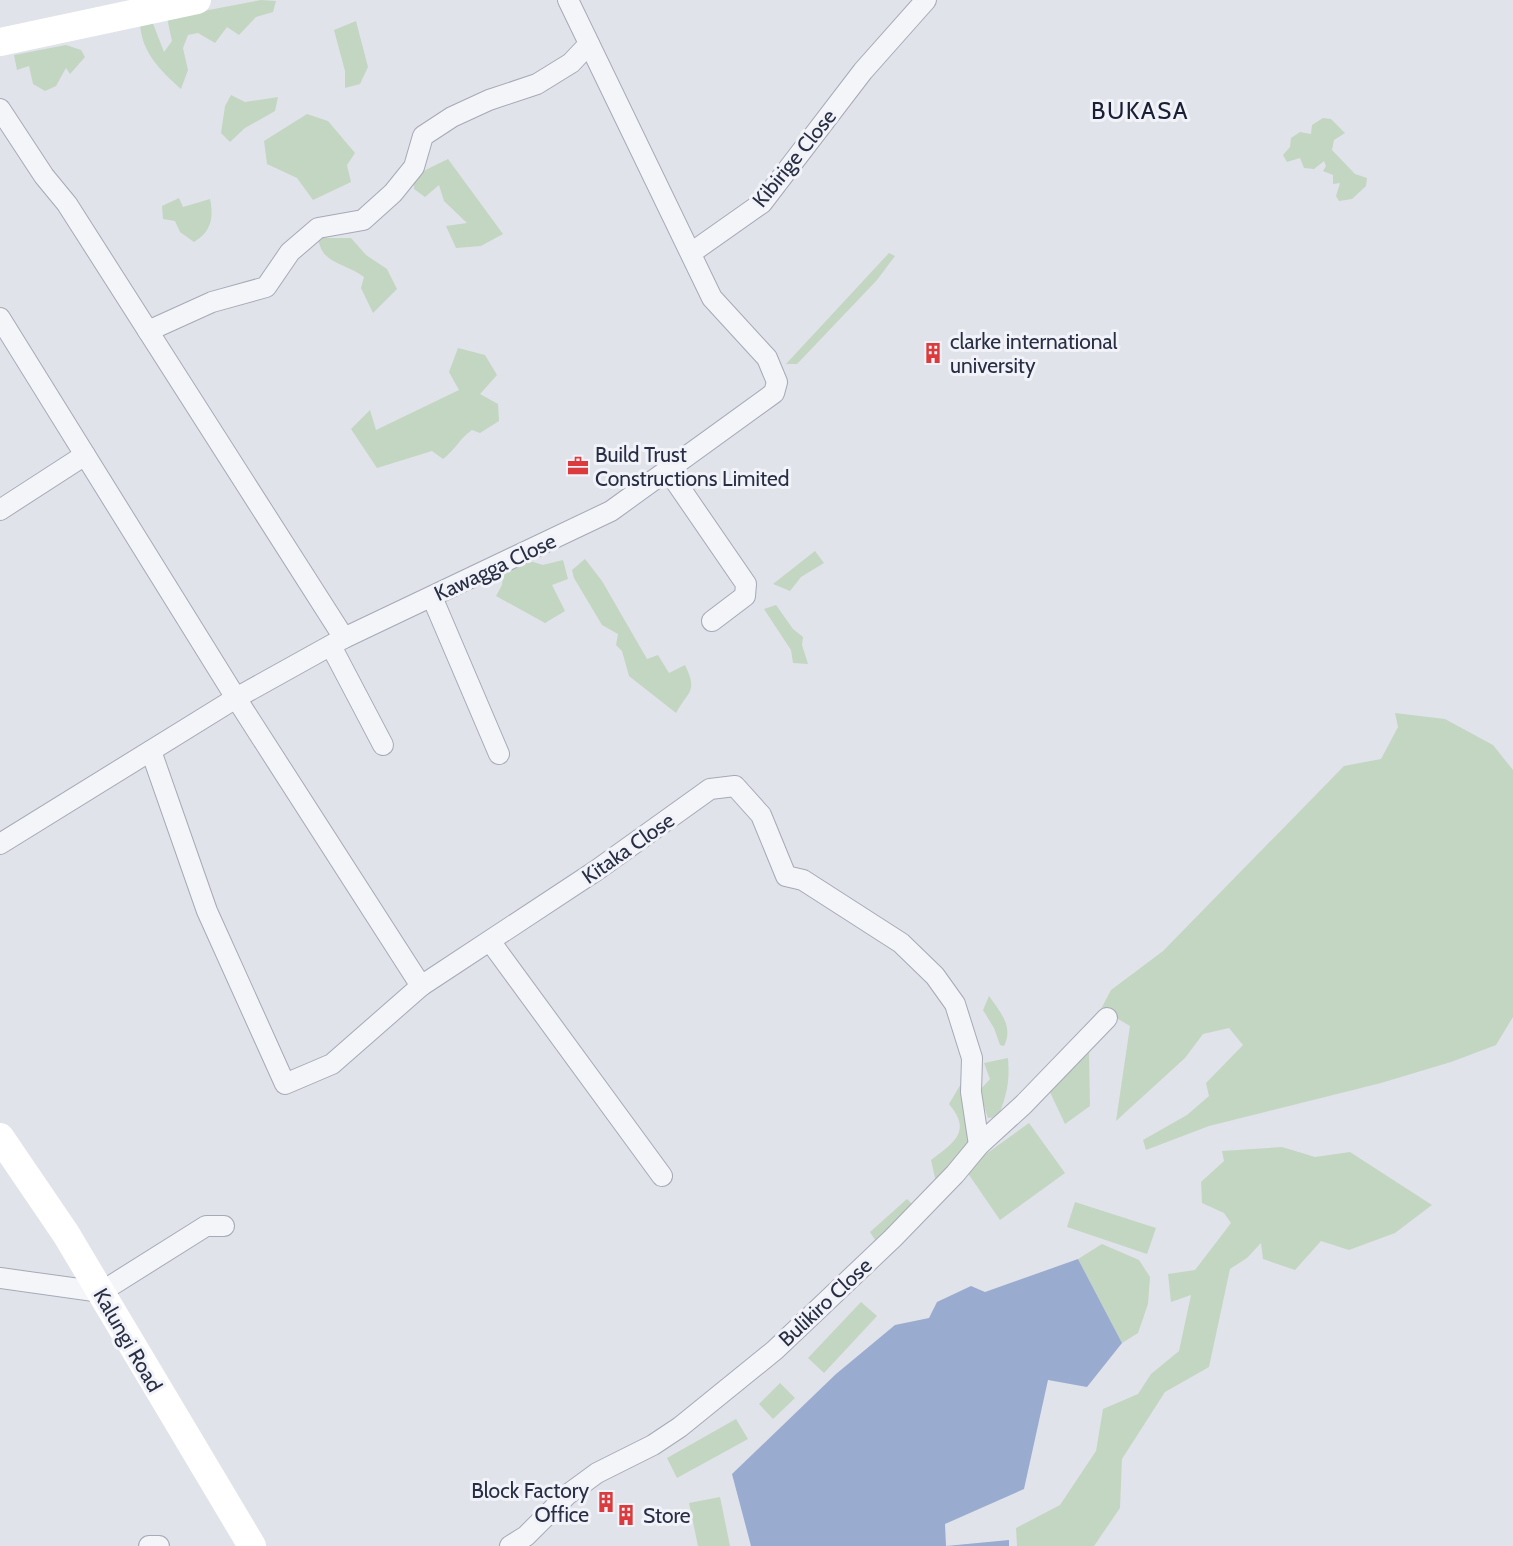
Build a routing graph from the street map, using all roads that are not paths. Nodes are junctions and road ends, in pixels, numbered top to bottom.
1 (196, 0) edge
2 (568, 0) edge
3 (926, 0) edge
4 (2, 38) edge
5 (589, 44) junction
6 (0, 109) edge
7 (691, 253) junction
8 (0, 318) edge
9 (148, 332) junction
10 (85, 455) junction
11 (667, 469) junction
12 (0, 510) edge
13 (432, 597) junction
14 (712, 621) dead end
15 (337, 642) junction
16 (236, 698) junction
17 (383, 745) dead end
18 (151, 751) junction
19 (499, 754) dead end
20 (0, 844) edge
21 (490, 940) junction
22 (421, 986) junction
23 (1107, 1018) dead end
24 (0, 1137) edge
25 (979, 1145) junction
26 (662, 1176) dead end
27 (224, 1226) dead end
28 (0, 1278) edge
29 (100, 1292) junction
30 (149, 1546) edge
31 (159, 1546) edge
32 (252, 1546) edge
33 (510, 1546) edge

1 - 4 street
2 - 5 street
3 - 7 street, Kibirige Close
5 - 7 street
5 - 9 street
6 - 9 street
7 - 11 street, Kawagga Close
8 - 10 street
9 - 15 street
10 - 12 street
10 - 16 street
11 - 13 street, Kawagga Close
11 - 14 street
13 - 15 street, Kawagga Close
13 - 19 street
15 - 16 street, Kawagga Close
15 - 17 street
16 - 18 street, Kawagga Close
16 - 22 street
18 - 20 street, Kawagga Close
18 - 22 street, Kitaka Close
21 - 22 street, Kitaka Close
21 - 25 street, Kitaka Close
21 - 26 street
23 - 25 street, Bulikiro Close
24 - 29 street, Kalungi Road
25 - 33 street, Bulikiro Close
27 - 29 street
28 - 29 street
29 - 32 street, Kalungi Road
30 - 31 street

